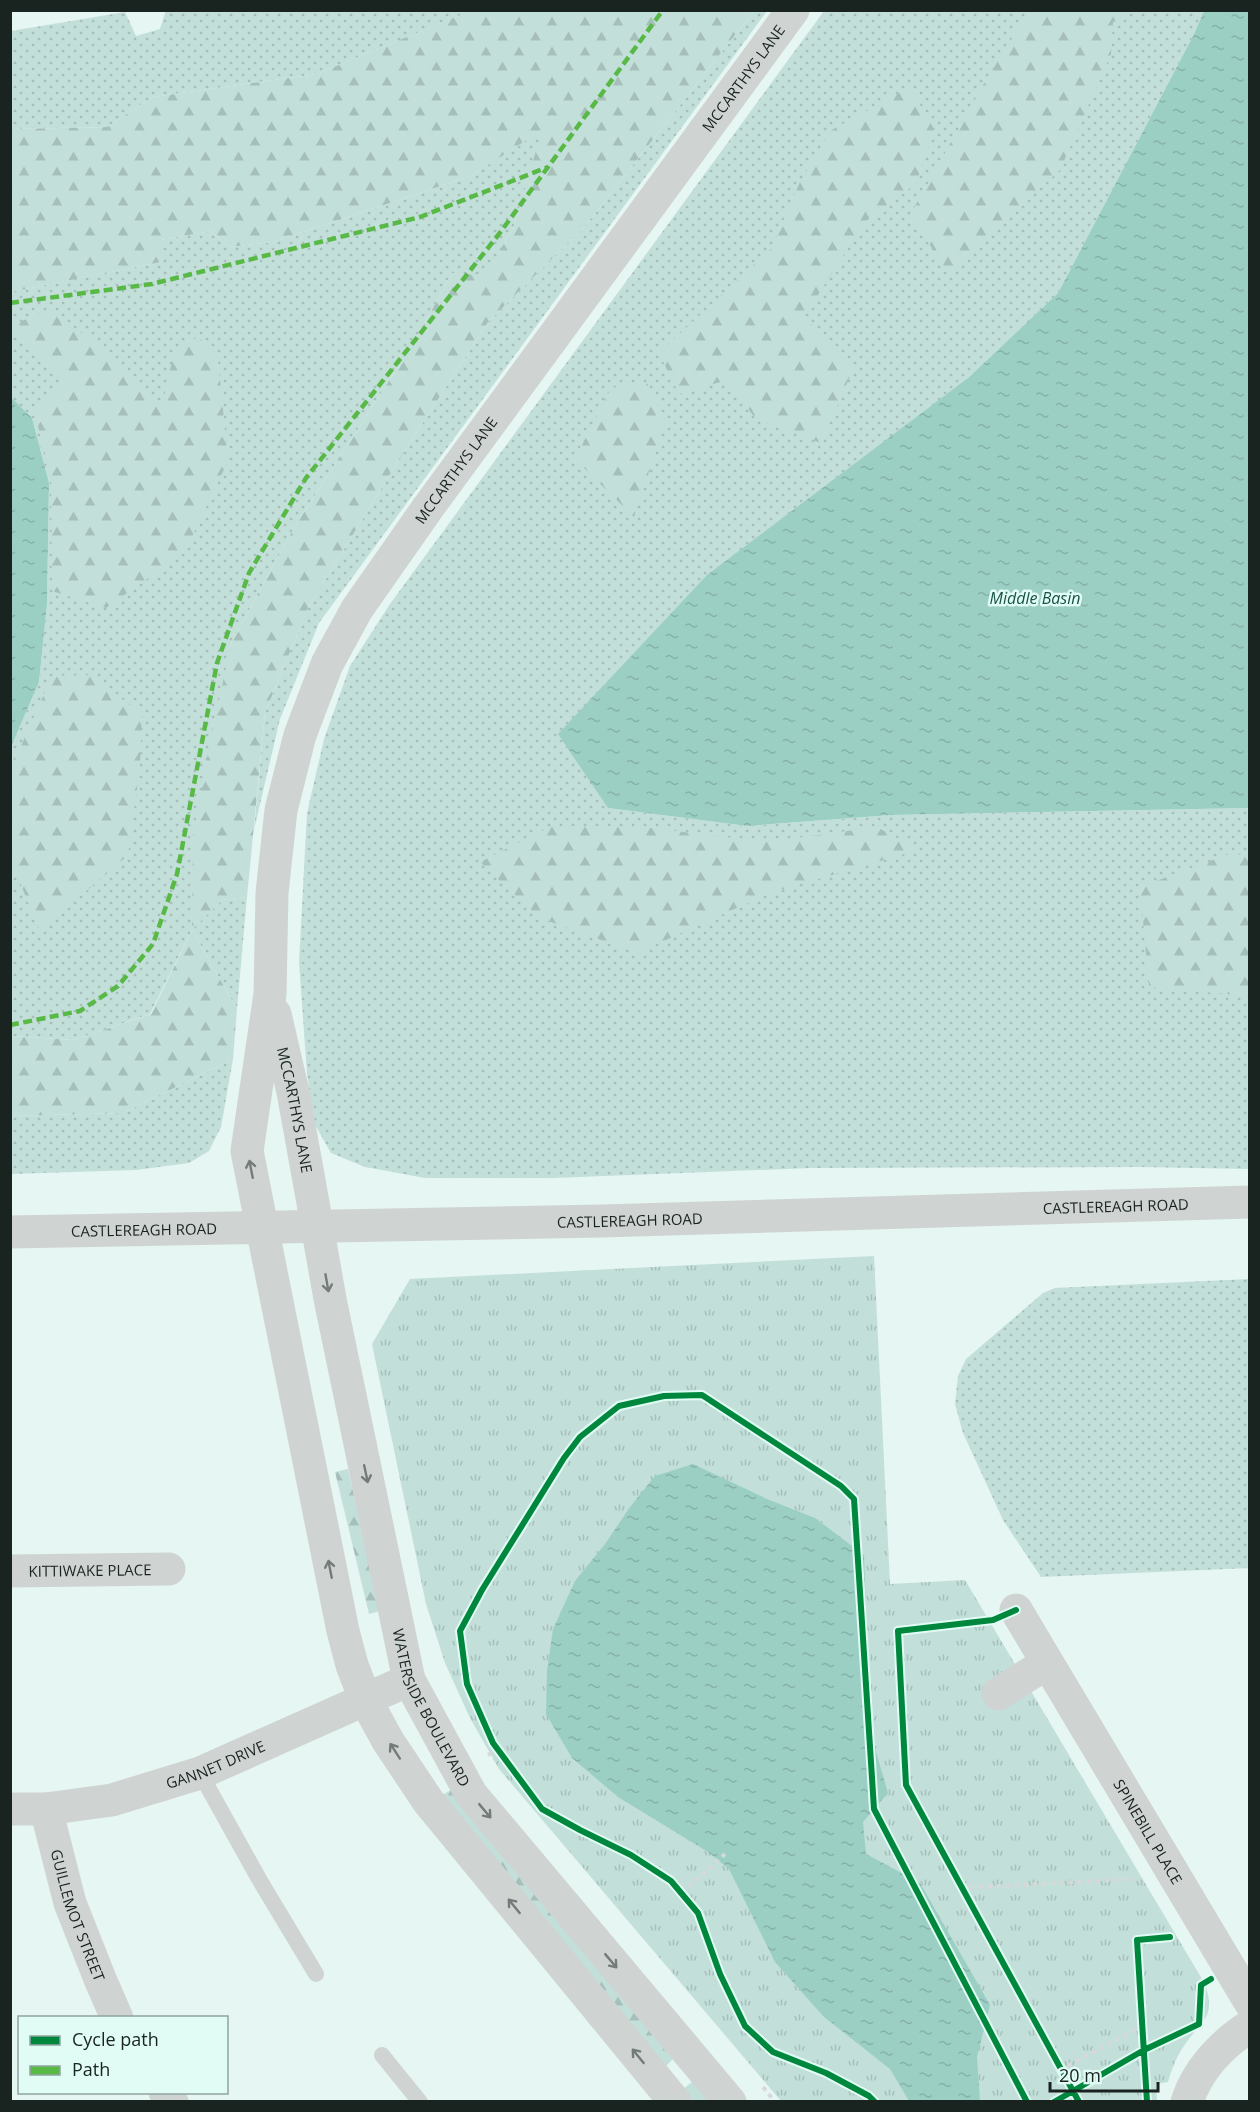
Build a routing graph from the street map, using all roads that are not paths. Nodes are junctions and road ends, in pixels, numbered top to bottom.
1 (793, 10) edge
2 (270, 994) junction
3 (1250, 1202) edge
4 (317, 1225) junction
5 (261, 1227) junction
6 (10, 1232) edge
7 (169, 1569) dead end
8 (10, 1571) edge
9 (1016, 1610) dead end
10 (1047, 1663) junction
11 (409, 1680) junction
12 (998, 1694) dead end
13 (365, 1699) junction
14 (200, 1773) junction
15 (10, 1809) edge
16 (46, 1809) junction
17 (316, 1974) dead end
18 (1250, 2002) edge
19 (116, 2016) edge
20 (1250, 2026) edge
21 (382, 2055) dead end
22 (420, 2102) edge
23 (675, 2102) edge
24 (730, 2102) edge
25 (1187, 2102) edge

1 - 2 street, MCCARTHYS LANE
2 - 4 street, MCCARTHYS LANE
5 -> 2 street, MCCARTHYS LANE
3 - 4 street, CASTLEREAGH ROAD
4 - 5 street, CASTLEREAGH ROAD
4 -> 11 street, WATERSIDE BOULEVARD
5 - 6 street, CASTLEREAGH ROAD
13 -> 5 street
7 - 8 street, KITTIWAKE PLACE
9 - 10 street, SPINEBILL PLACE
10 - 12 street
10 - 18 street, SPINEBILL PLACE
11 - 13 street, GANNET DRIVE
11 -> 24 street, WATERSIDE BOULEVARD
13 - 14 street, GANNET DRIVE
23 -> 13 street
14 - 16 street, GANNET DRIVE
14 - 17 lane
15 - 16 street, GANNET DRIVE
16 - 19 street, GUILLEMOT STREET
20 - 25 street
21 - 22 lane

